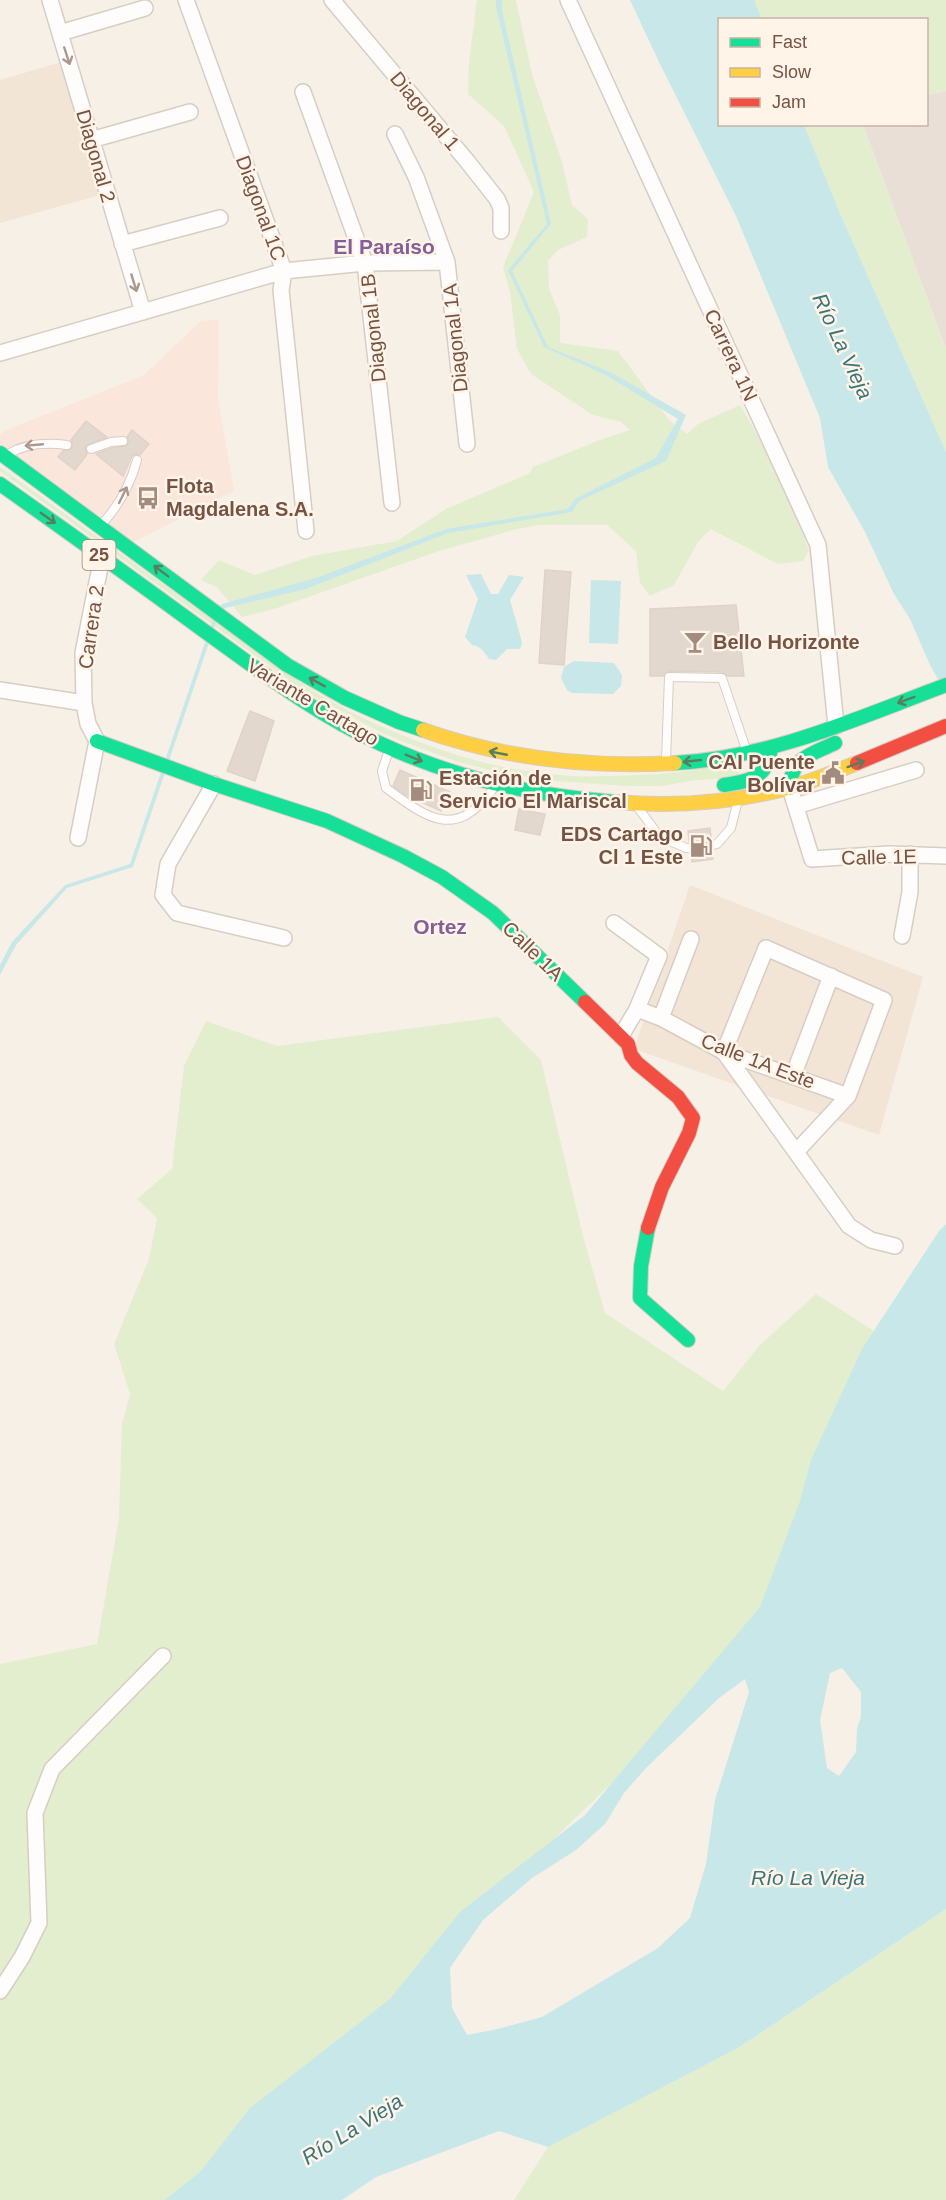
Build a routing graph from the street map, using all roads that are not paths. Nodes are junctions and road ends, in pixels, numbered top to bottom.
1 (50, 0) edge
2 (186, 0) edge
3 (332, 0) edge
4 (568, 0) edge
5 (144, 8) dead end
6 (60, 33) junction
7 (303, 92) dead end
8 (190, 112) dead end
9 (395, 134) dead end
10 (91, 140) junction
11 (220, 218) dead end
12 (501, 231) dead end
13 (122, 244) junction
14 (447, 262) junction
15 (365, 263) junction
16 (284, 271) junction
17 (143, 312) junction
18 (0, 353) edge
19 (123, 441) dead end
20 (467, 444) dead end
21 (67, 445) dead end
22 (91, 449) dead end
23 (2, 455) edge
24 (137, 460) dead end
25 (0, 484) edge
26 (392, 503) dead end
27 (100, 526) junction
28 (306, 531) dead end
29 (102, 557) junction
30 (946, 685) edge
31 (0, 690) edge
32 (84, 703) junction
33 (843, 724) junction
34 (946, 726) edge
35 (97, 741) junction
36 (771, 747) junction
37 (390, 749) junction
38 (747, 753) junction
39 (665, 764) junction
40 (916, 770) dead end
41 (214, 784) junction
42 (496, 785) junction
43 (790, 788) junction
44 (740, 797) junction
45 (705, 801) junction
46 (635, 804) junction
47 (796, 806) junction
48 (78, 838) dead end
49 (712, 845) dead end
50 (690, 848) dead end
51 (910, 854) junction
52 (946, 856) edge
53 (614, 923) dead end
54 (902, 936) dead end
55 (284, 938) dead end
56 (691, 939) dead end
57 (831, 976) junction
58 (638, 1009) junction
59 (661, 1018) junction
60 (621, 1036) junction
61 (724, 1052) junction
62 (793, 1076) junction
63 (848, 1095) junction
64 (796, 1152) junction
65 (895, 1246) dead end
66 (688, 1340) dead end
67 (163, 1656) dead end
68 (0, 1991) edge

1 - 6 street, Diagonal 2
2 - 16 street, Diagonal 1C
3 - 12 street, Diagonal 1
4 - 33 street, Carrera 1N
5 - 6 street
6 -> 10 street, Diagonal 2
7 - 15 street, Diagonal 1B
8 - 10 street
9 - 14 street, Diagonal 1A
10 - 13 street, Diagonal 2
11 - 13 street
13 -> 17 street, Diagonal 2
14 - 15 street
14 - 20 street, Diagonal 1A
15 - 16 street
15 - 26 street, Diagonal 1B
16 - 17 street
16 - 28 street, Diagonal 1C
17 - 18 street
19 - 22 lane
21 -> 23 lane
23 - 27 main road, Variante Cartago / 25
27 -> 24 lane
25 -> 29 main road, Variante Cartago / 25
39 -> 27 main road, Variante Cartago / 25
29 - 32 street, Carrera 2
29 - 37 main road, Variante Cartago / 25
30 -> 33 main road, Variante Cartago / 25
31 - 32 street
32 - 35 street, Carrera 2
33 - 36 main road, Variante Cartago / 25
33 - 43 main road
43 -> 34 main road, Variante Cartago / 25
35 - 41 main road, Calle 1A
35 - 48 street
36 - 38 main road, Variante Cartago / 25
36 - 45 main road
37 -> 42 main road, Variante Cartago / 25
37 - 42 lane
38 -> 39 main road, Variante Cartago / 25
38 - 39 lane
40 - 47 street
41 - 55 street
41 - 60 main road, Calle 1A
42 - 46 main road, Variante Cartago / 25
43 - 44 main road, Variante Cartago / 25
43 - 47 street
44 - 45 main road, Variante Cartago / 25
44 - 49 lane
45 - 46 main road, Variante Cartago / 25
46 - 50 lane
47 - 51 street, Calle 1E
51 - 52 street, Calle 1E
51 - 54 street
53 - 58 street
56 - 59 street
57 - 61 street
57 - 62 street
57 - 63 street
58 - 59 street, Calle 1A Este
58 - 60 street
59 - 61 street, Calle 1A Este
60 - 66 main road, Calle 1A
61 - 62 street, Calle 1A Este
61 - 64 street
62 - 63 street, Calle 1A Este
63 - 64 street
64 - 65 street
67 - 68 street

